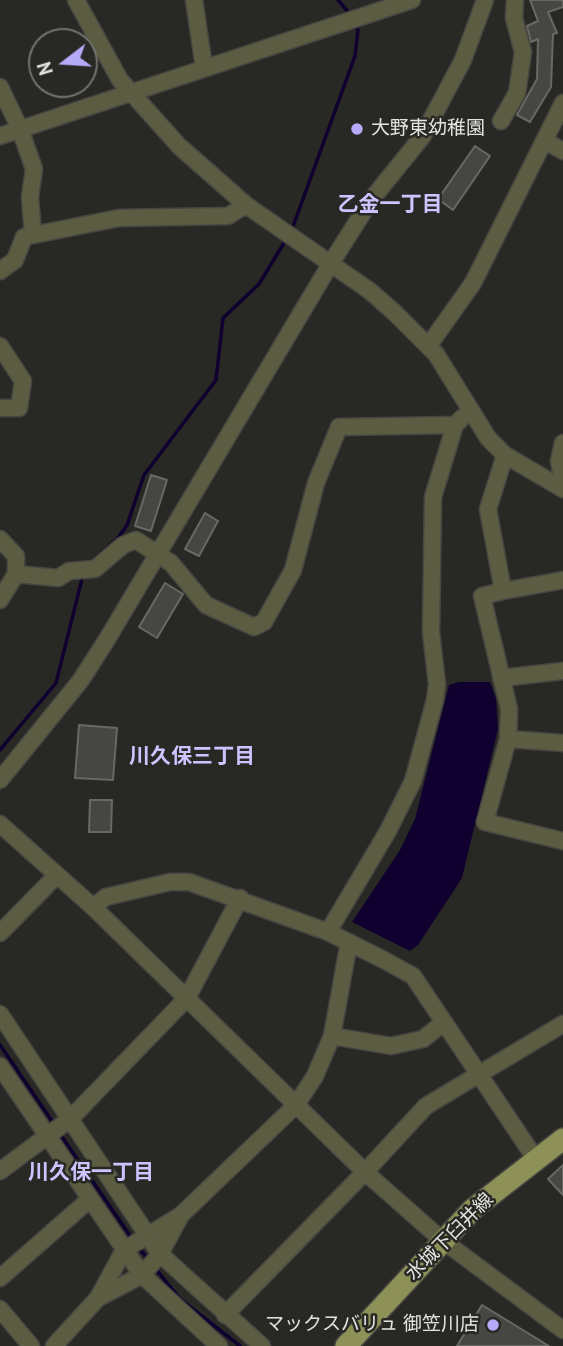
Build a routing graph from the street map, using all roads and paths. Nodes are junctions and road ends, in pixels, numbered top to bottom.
1 (76, 0) edge
2 (194, 0) edge
3 (412, 0) edge
4 (485, 0) edge
5 (515, 0) edge
6 (204, 67) junction
7 (0, 87) edge
8 (130, 93) junction
9 (563, 103) edge
10 (501, 121) dead end
11 (20, 129) junction
12 (0, 136) edge
13 (545, 141) junction
14 (563, 151) edge
15 (246, 205) junction
16 (33, 235) junction
17 (331, 263) junction
18 (0, 271) edge
19 (429, 345) junction
20 (0, 346) edge
21 (0, 408) edge
22 (469, 412) junction
23 (455, 425) junction
24 (563, 443) edge
25 (505, 455) junction
26 (563, 483) edge
27 (563, 489) edge
28 (0, 539) edge
29 (159, 554) junction
30 (16, 574) junction
31 (563, 580) edge
32 (502, 591) junction
33 (0, 600) edge
34 (563, 671) edge
35 (501, 678) junction
36 (508, 739) junction
37 (563, 743) edge
38 (0, 780) edge
39 (0, 824) edge
40 (563, 841) edge
41 (56, 876) junction
42 (240, 898) junction
43 (93, 907) junction
44 (328, 932) junction
45 (0, 933) edge
46 (349, 942) junction
47 (187, 998) junction
48 (0, 1014) edge
49 (443, 1023) junction
50 (563, 1024) edge
51 (332, 1036) junction
52 (1, 1069) edge
53 (479, 1073) junction
54 (296, 1105) junction
55 (69, 1120) junction
56 (48, 1134) junction
57 (563, 1139) edge
58 (535, 1158) junction
59 (0, 1171) edge
60 (365, 1172) junction
61 (90, 1199) junction
62 (181, 1215) junction
63 (147, 1235) junction
64 (442, 1240) junction
65 (124, 1250) junction
66 (160, 1254) junction
67 (142, 1275) junction
68 (0, 1278) edge
69 (98, 1298) junction
70 (0, 1309) edge
71 (225, 1315) junction
72 (563, 1330) edge
73 (207, 1342) edge
74 (31, 1346) edge
75 (54, 1346) edge
76 (262, 1346) edge
77 (346, 1346) edge

1 - 8 street
2 - 6 street
3 - 6 street
4 - 17 street
5 - 10 street
6 - 8 street
7 - 11 street
8 - 11 street
8 - 15 street
9 - 13 street
11 - 12 street
11 - 16 street
13 - 14 street
13 - 19 street
15 - 16 street
15 - 17 street
16 - 18 street
17 - 19 street
17 - 29 street
19 - 22 street
20 - 21 street
22 - 23 street
22 - 25 street
23 - 29 street
23 - 44 street
24 - 26 street
25 - 27 street
25 - 32 street
28 - 30 street
29 - 30 street
29 - 38 street
30 - 33 street
31 - 32 street
32 - 35 street
34 - 35 street
35 - 36 street
36 - 37 street
36 - 40 street
39 - 41 street
41 - 43 street
41 - 45 street
42 - 43 street
42 - 44 street
42 - 47 street
43 - 47 street
44 - 46 street
46 - 49 street
46 - 51 street
47 - 54 street
47 - 55 street
48 - 55 street
49 - 51 street
49 - 53 street
50 - 53 street
51 - 54 street
52 - 56 street
53 - 58 street
53 - 60 street
54 - 60 street
54 - 62 street
55 - 56 street
55 - 63 street
56 - 59 street
56 - 61 street
57 - 58 main road, 水城下臼井線
58 - 64 main road, 水城下臼井線
60 - 64 street
60 - 71 street
61 - 65 street
61 - 68 street
62 - 63 street
62 - 66 street
63 - 65 street
63 - 66 street
64 - 72 street
64 - 77 main road, 水城下臼井線
65 - 67 street
65 - 69 street
66 - 67 street
66 - 71 street
67 - 69 street
67 - 73 street
69 - 75 street
70 - 74 street
71 - 76 street

